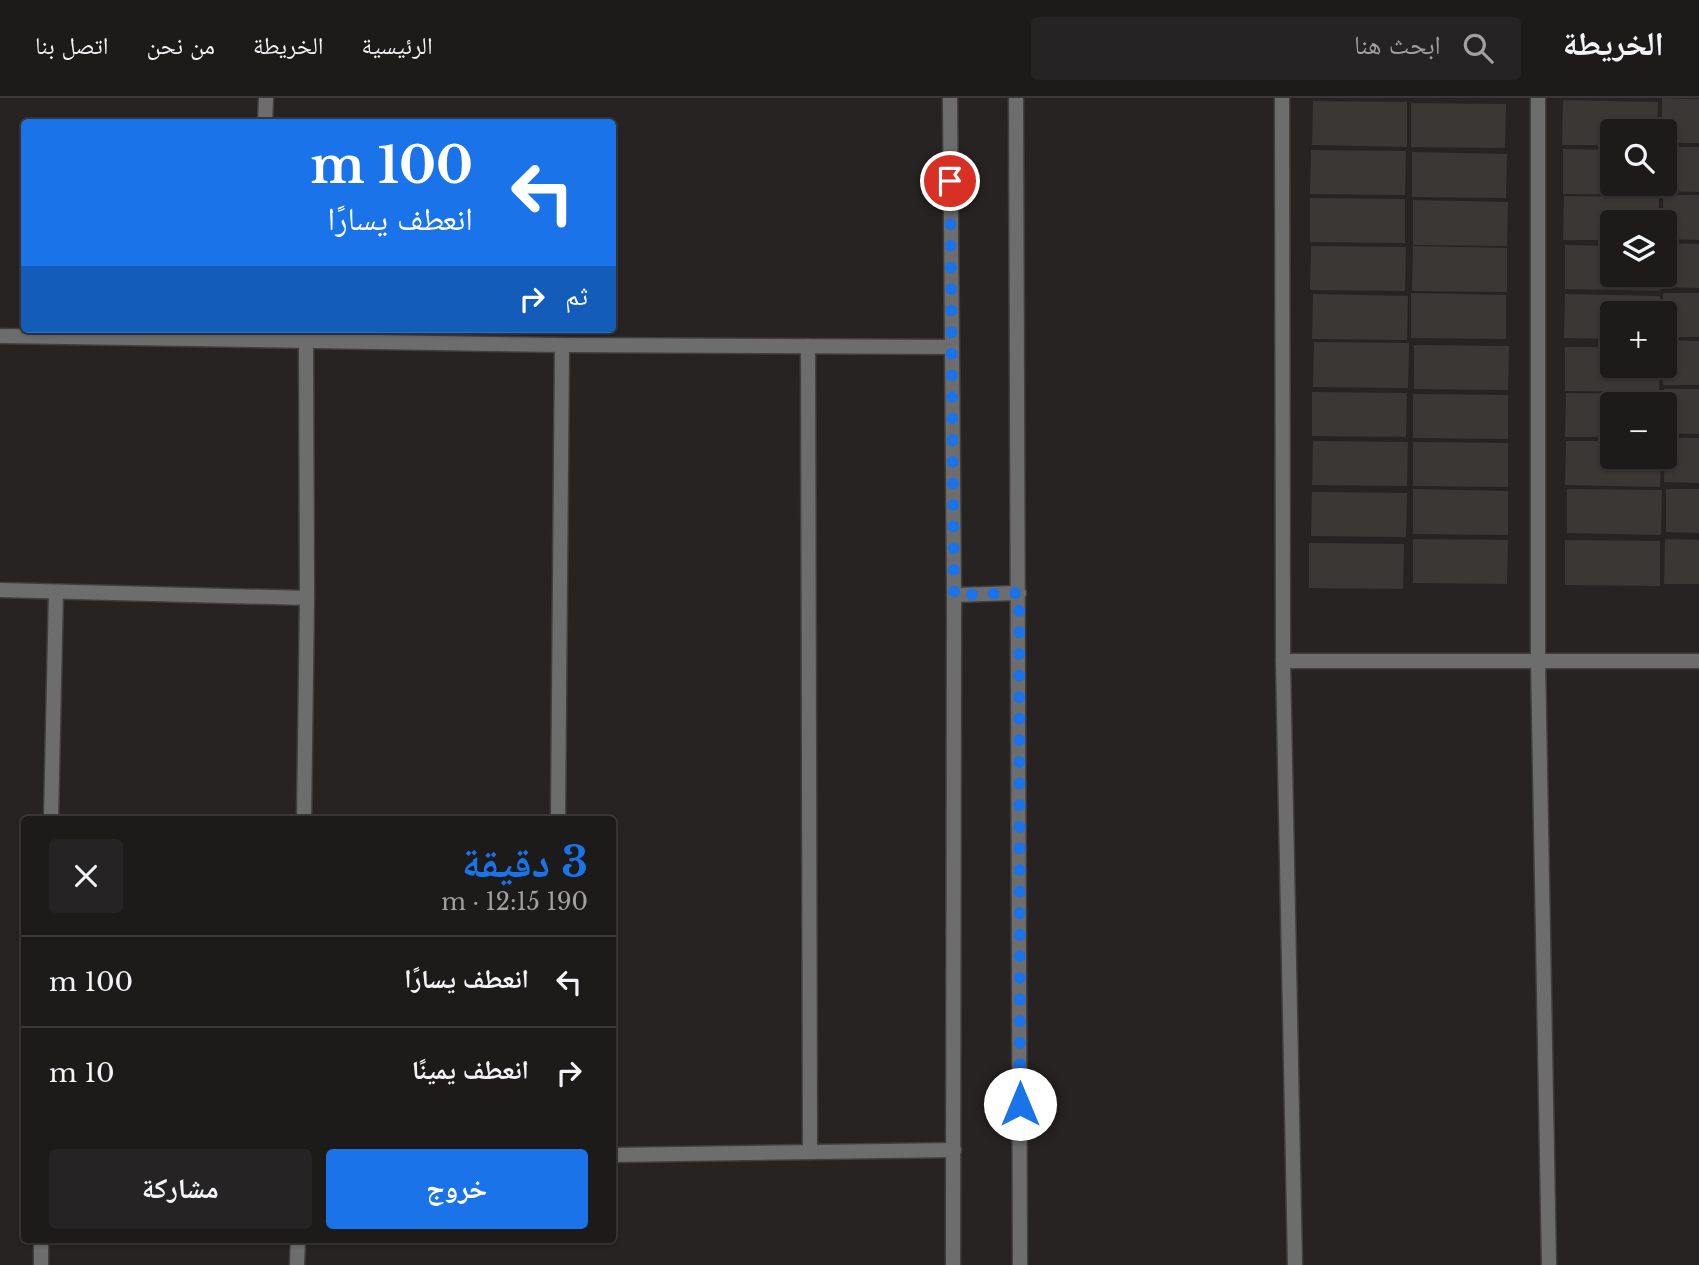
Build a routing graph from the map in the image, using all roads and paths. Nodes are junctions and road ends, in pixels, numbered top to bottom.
1 (265, 98) edge
2 (950, 98) edge
3 (1016, 98) edge
4 (1282, 98) edge
5 (1538, 98) edge
6 (265, 119) edge
7 (261, 334) edge
8 (0, 336) edge
9 (306, 341) junction
10 (562, 345) junction
11 (808, 346) junction
12 (951, 347) junction
13 (0, 590) edge
14 (56, 592) junction
15 (1019, 593) junction
16 (954, 595) junction
17 (307, 598) junction
18 (1538, 660) junction
19 (1283, 661) junction
20 (1699, 661) edge
21 (51, 816) edge
22 (304, 816) edge
23 (558, 816) edge
24 (954, 1150) junction
25 (810, 1152) junction
26 (616, 1155) edge
27 (41, 1243) edge
28 (298, 1243) edge
29 (41, 1265) edge
30 (297, 1265) edge
31 (953, 1265) edge
32 (1020, 1265) edge
33 (1295, 1265) edge
34 (1549, 1265) edge

1 - 6 street
2 - 12 street
3 - 15 street
4 - 19 street
5 - 18 street
7 - 8 street
7 - 9 street
9 - 10 street
9 - 17 street
10 - 11 street
10 - 23 street
11 - 12 street
11 - 25 street
12 - 16 street
13 - 14 street
14 - 17 street
14 - 21 street
15 - 16 street
15 - 32 street
16 - 24 street
17 - 22 street
18 - 19 street
18 - 20 street
18 - 34 street
19 - 33 street
24 - 25 street
24 - 31 street
25 - 26 street
27 - 29 street
28 - 30 street

